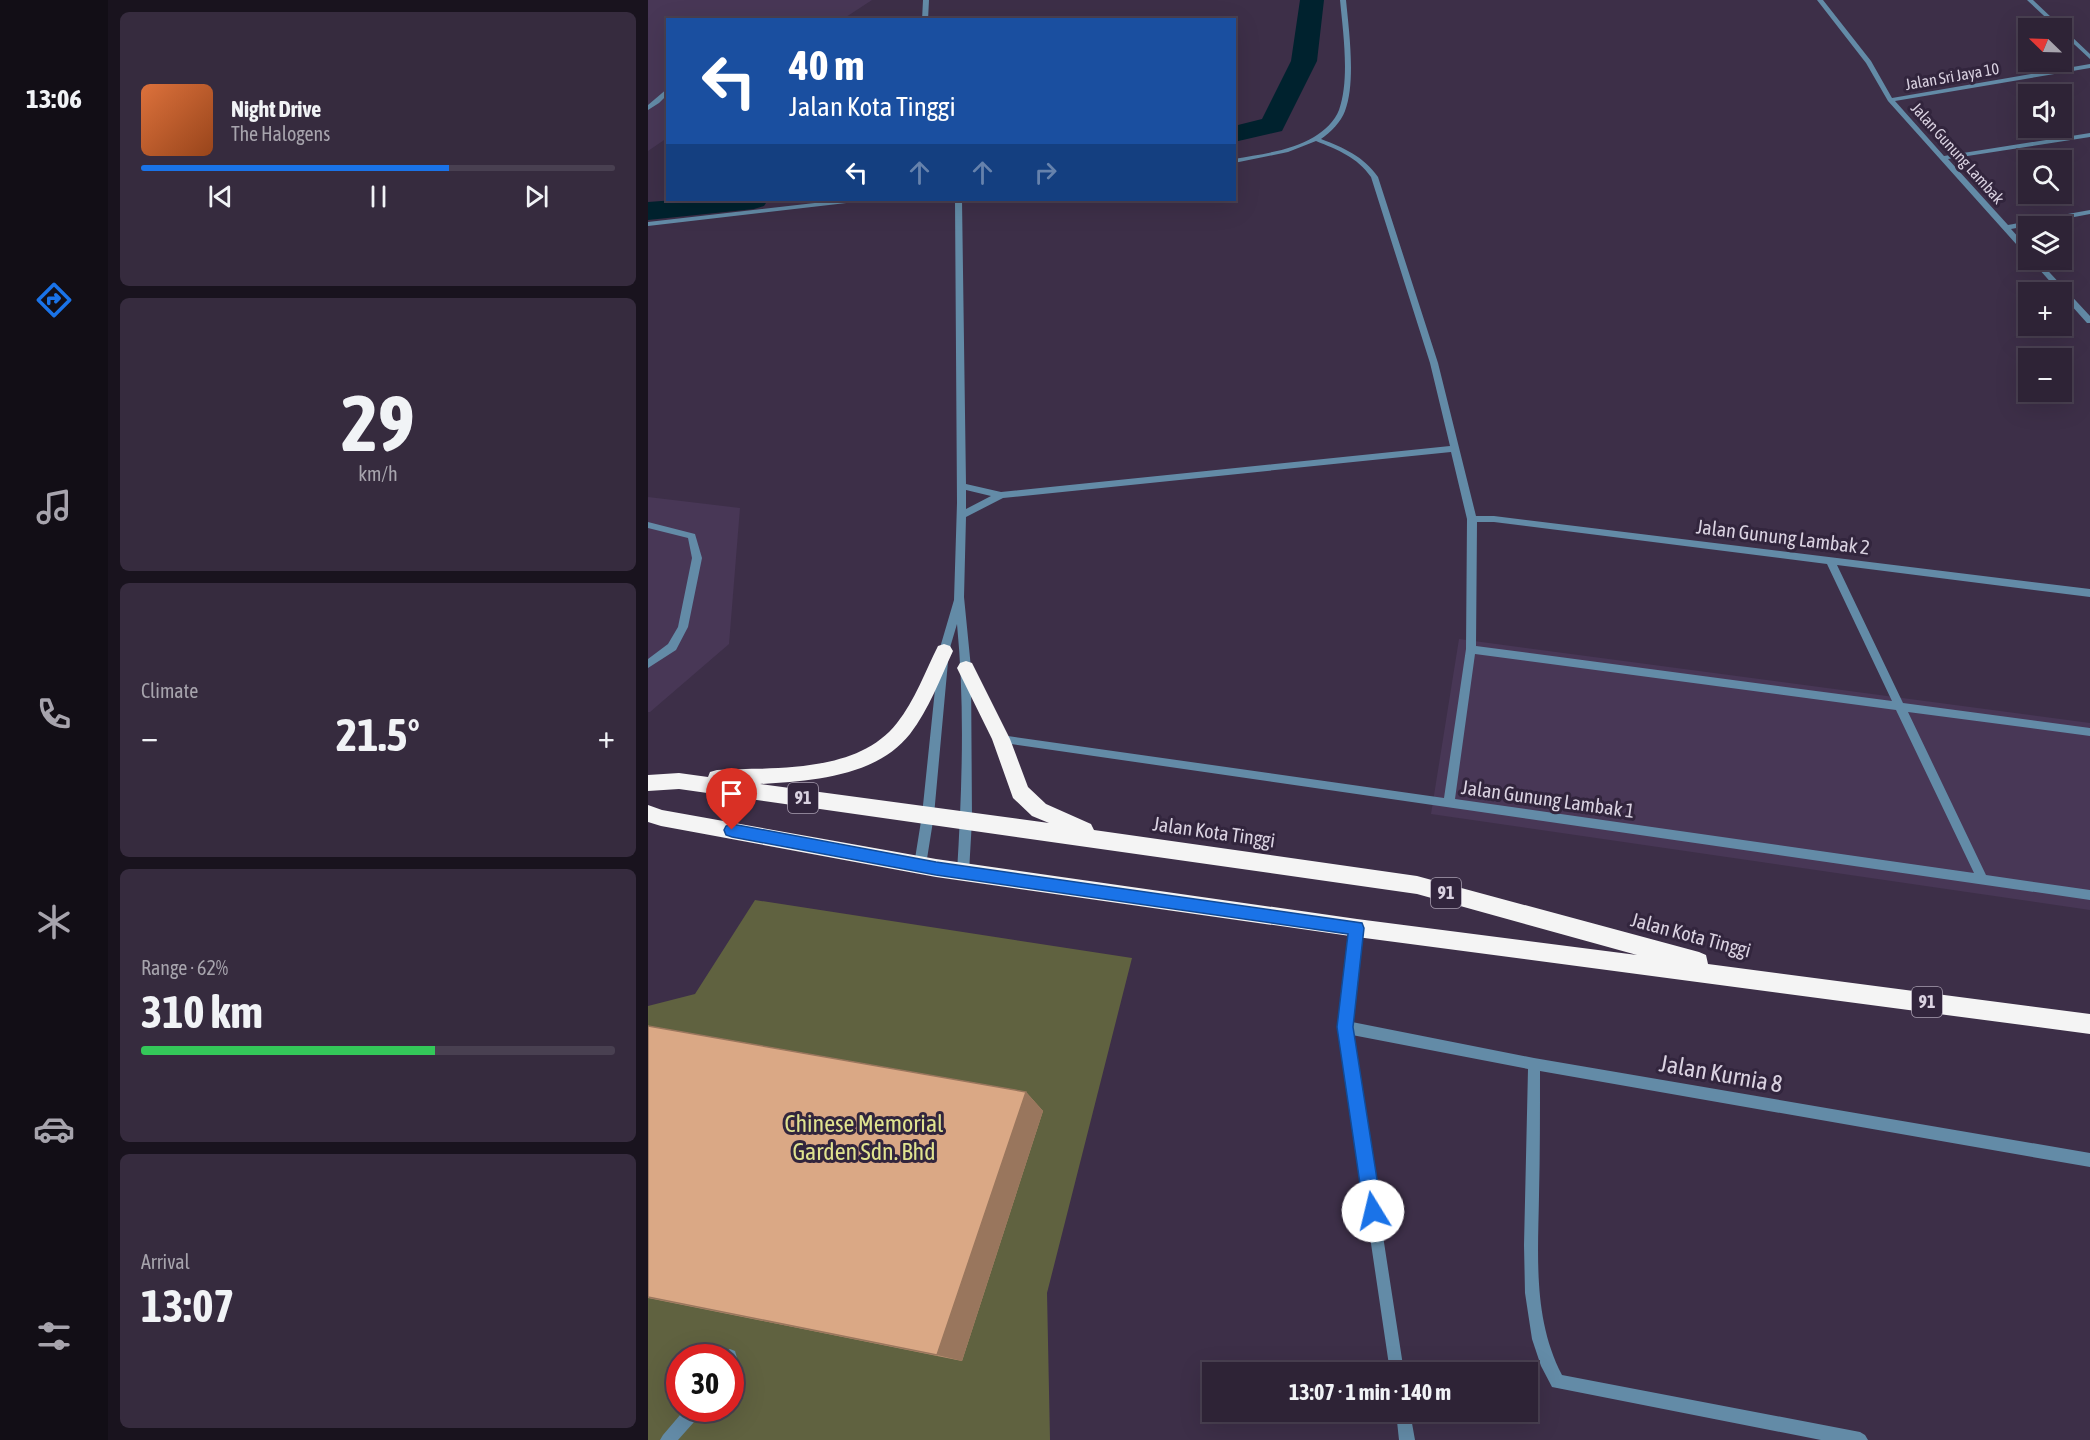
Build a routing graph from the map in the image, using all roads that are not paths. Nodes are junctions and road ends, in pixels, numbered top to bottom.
1 (926, 0) edge
2 (1343, 0) edge
3 (1820, 0) edge
4 (2030, 0) edge
5 (925, 18) edge
6 (2049, 18) edge
7 (2072, 40) edge
8 (2090, 57) edge
9 (2090, 66) edge
10 (666, 92) edge
11 (1890, 100) junction
12 (648, 108) edge
13 (2090, 135) edge
14 (1316, 139) junction
15 (1942, 158) junction
16 (1236, 161) edge
17 (846, 201) edge
18 (958, 201) edge
19 (2090, 212) edge
20 (648, 224) edge
21 (2006, 228) junction
22 (2018, 241) edge
23 (2043, 270) edge
24 (2090, 309) edge
25 (2080, 311) junction
26 (2090, 321) edge
27 (1455, 450) junction
28 (962, 486) junction
29 (1001, 495) junction
30 (961, 516) junction
31 (1472, 519) junction
32 (648, 525) edge
33 (1830, 561) junction
34 (2090, 593) edge
35 (959, 597) junction
36 (1471, 649) junction
37 (944, 651) junction
38 (648, 664) edge
39 (966, 668) junction
40 (1899, 705) junction
41 (2090, 732) edge
42 (1001, 739) junction
43 (679, 781) junction
44 (648, 783) edge
45 (1449, 803) junction
46 (648, 813) edge
47 (928, 814) junction
48 (966, 820) junction
49 (1120, 843) junction
50 (920, 865) junction
51 (963, 872) junction
52 (1983, 880) junction
53 (2090, 895) edge
54 (1357, 928) junction
55 (1764, 980) junction
56 (2090, 1024) edge
57 (1345, 1027) junction
58 (1534, 1064) junction
59 (2090, 1160) edge
60 (1395, 1362) edge
61 (684, 1422) edge
62 (1404, 1422) edge
63 (668, 1440) edge
64 (1407, 1440) edge
65 (1860, 1440) edge

1 - 5 street
2 - 14 street
3 - 11 street, Jalan Gunung Lambak
4 - 6 street
7 - 8 street
9 - 11 street, Jalan Sri Jaya 10
10 - 12 street
11 - 15 street, Jalan Gunung Lambak
13 - 15 street
14 - 16 street
14 - 27 street
15 - 21 street, Jalan Gunung Lambak
17 - 20 street
18 - 28 street
19 - 21 street
21 - 22 street, Jalan Gunung Lambak
23 - 25 street
24 - 25 street
25 - 26 street
27 - 29 street
27 - 31 street
28 - 29 street
28 - 30 street
29 - 30 street
30 - 35 street
31 - 33 street, Jalan Gunung Lambak 2
31 - 36 street
32 - 38 street
33 - 34 street, Jalan Gunung Lambak 2
33 - 40 street
35 - 37 street
35 - 39 street
36 - 40 street
36 - 45 street
37 - 43 highway
37 - 47 street
39 - 42 highway
39 - 48 street
40 - 41 street
40 - 52 street
42 - 45 street, Jalan Gunung Lambak 1
42 - 49 highway
43 - 44 highway, Jalan Kota Tinggi / 91
43 - 47 highway, Jalan Kota Tinggi / 91
45 - 52 street, Jalan Gunung Lambak 1
46 - 50 highway, Jalan Kota Tinggi / 91
47 - 48 highway, Jalan Kota Tinggi / 91
47 - 50 street
48 - 49 highway, Jalan Kota Tinggi / 91
48 - 51 street
49 - 55 highway, Jalan Kota Tinggi / 91
50 - 51 highway, Jalan Kota Tinggi / 91
51 - 54 highway, Jalan Kota Tinggi / 91
52 - 53 street, Jalan Gunung Lambak 1
54 - 55 highway, Jalan Kota Tinggi / 91
54 - 57 street
55 - 56 highway, Jalan Kota Tinggi / 91
57 - 58 street, Jalan Kurnia 8
57 - 60 street
58 - 59 street, Jalan Kurnia 8
58 - 65 street
61 - 63 street
62 - 64 street

